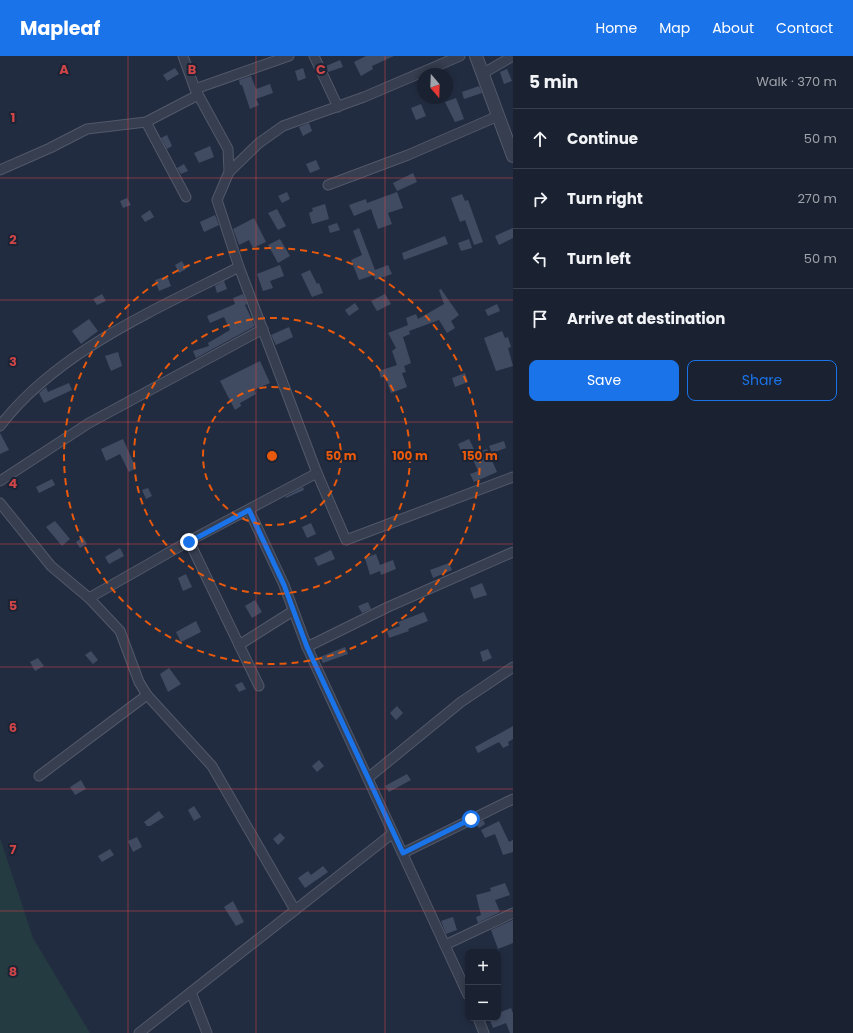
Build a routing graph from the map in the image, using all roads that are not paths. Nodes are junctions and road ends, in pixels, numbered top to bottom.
1 (183, 56) edge
2 (289, 56) edge
3 (314, 56) edge
4 (460, 56) edge
5 (476, 56) edge
6 (513, 56) edge
7 (482, 74) junction
8 (197, 92) junction
9 (338, 107) junction
10 (498, 116) junction
11 (146, 122) junction
12 (513, 156) edge
13 (0, 170) edge
14 (229, 172) junction
15 (328, 185) dead end
16 (186, 197) dead end
17 (239, 267) junction
18 (263, 329) junction
19 (0, 426) edge
20 (318, 473) junction
21 (513, 478) edge
22 (0, 482) edge
23 (0, 503) edge
24 (249, 510) junction
25 (189, 542) junction
26 (513, 552) edge
27 (89, 598) junction
28 (293, 611) junction
29 (239, 645) junction
30 (307, 647) junction
31 (513, 667) edge
32 (260, 686) dead end
33 (147, 694) junction
34 (39, 776) dead end
35 (368, 778) junction
36 (513, 799) edge
37 (393, 833) junction
38 (403, 853) junction
39 (295, 910) junction
40 (513, 913) edge
41 (445, 945) junction
42 (465, 988) edge
43 (191, 992) junction
44 (479, 1021) edge
45 (139, 1033) edge
46 (207, 1033) edge
47 (484, 1033) edge

1 - 8 street
2 - 8 street
3 - 9 street
4 - 9 street
5 - 7 street
6 - 7 street
7 - 10 street
8 - 11 street
8 - 14 street
9 - 14 street
10 - 12 street
10 - 15 street
11 - 13 street
11 - 16 street
14 - 17 street
17 - 18 street
17 - 19 street
18 - 20 street
18 - 22 street
20 - 21 street
20 - 24 street
23 - 27 street
24 - 25 street
24 - 28 street
25 - 27 street
25 - 29 street
26 - 30 street
27 - 33 street
28 - 29 street
28 - 30 street
29 - 32 street
30 - 35 street
31 - 35 street
33 - 34 street
33 - 39 street
35 - 37 street
36 - 38 street
37 - 38 street
37 - 39 street
38 - 41 street
39 - 43 street
40 - 41 street
41 - 42 street
43 - 45 street
43 - 46 street
44 - 47 street

